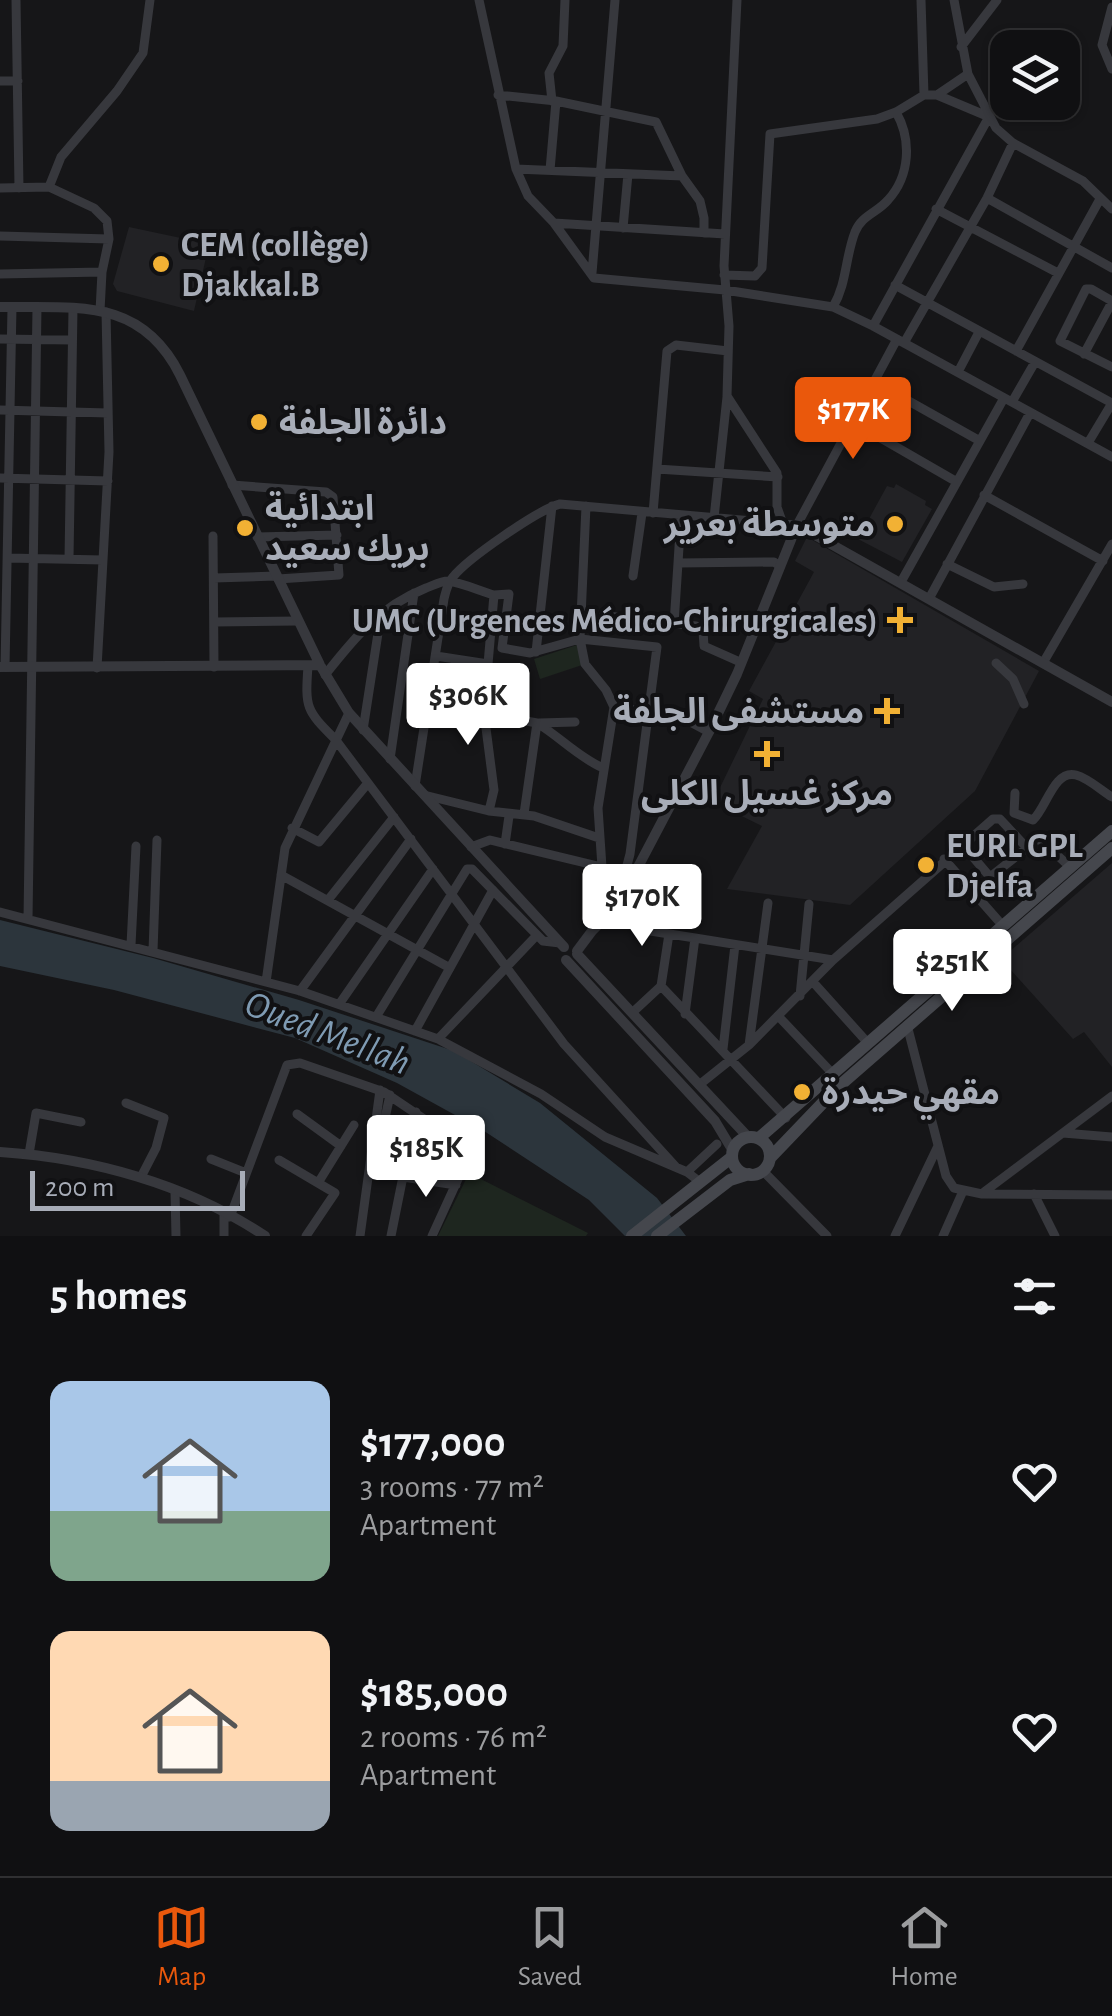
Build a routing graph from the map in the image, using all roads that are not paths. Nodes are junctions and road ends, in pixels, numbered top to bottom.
1 (16, 0) edge
2 (150, 0) edge
3 (479, 0) edge
4 (566, 0) edge
5 (615, 0) edge
6 (737, 0) edge
7 (921, 0) edge
8 (954, 0) edge
9 (997, 0) edge
10 (1112, 7) edge
11 (961, 47) junction
12 (1112, 70) edge
13 (968, 74) junction
14 (0, 81) edge
15 (18, 81) junction
16 (498, 95) junction
17 (924, 95) junction
18 (937, 95) junction
19 (554, 101) junction
20 (608, 110) junction
21 (896, 112) junction
22 (989, 115) junction
23 (1013, 144) junction
24 (516, 169) junction
25 (550, 170) junction
26 (602, 172) junction
27 (628, 174) junction
28 (682, 176) junction
29 (49, 187) junction
30 (0, 188) edge
31 (19, 188) junction
32 (987, 198) junction
33 (1100, 198) junction
34 (936, 209) junction
35 (1112, 210) edge
36 (554, 224) junction
37 (596, 226) junction
38 (623, 228) junction
39 (970, 228) junction
40 (704, 233) junction
41 (725, 234) junction
42 (0, 236) edge
43 (109, 239) junction
44 (1072, 246) junction
45 (1112, 268) edge
46 (102, 272) junction
47 (0, 274) edge
48 (1058, 274) junction
49 (724, 275) junction
50 (592, 276) junction
51 (894, 285) junction
52 (725, 290) junction
53 (1112, 302) edge
54 (927, 304) junction
55 (6, 307) edge
56 (37, 307) junction
57 (73, 308) junction
58 (833, 308) junction
59 (103, 312) junction
60 (872, 326) junction
61 (979, 332) junction
62 (0, 339) edge
63 (12, 340) junction
64 (36, 340) junction
65 (72, 340) junction
66 (901, 341) junction
67 (728, 351) junction
68 (1016, 351) junction
69 (1084, 354) junction
70 (1035, 362) junction
71 (1112, 367) edge
72 (958, 372) junction
73 (873, 381) junction
74 (726, 396) junction
75 (1008, 400) junction
76 (1112, 403) edge
77 (0, 410) edge
78 (12, 410) junction
79 (34, 411) junction
80 (69, 412) junction
81 (1030, 412) junction
82 (108, 413) junction
83 (853, 422) junction
84 (980, 441) junction
85 (1088, 443) junction
86 (1112, 456) edge
87 (657, 469) junction
88 (718, 473) junction
89 (778, 477) junction
90 (5, 478) edge
91 (33, 478) junction
92 (69, 480) junction
93 (108, 481) junction
94 (957, 482) junction
95 (232, 486) junction
96 (984, 494) junction
97 (552, 506) junction
98 (586, 506) junction
99 (5, 512) edge
100 (647, 513) junction
101 (681, 515) junction
102 (714, 518) junction
103 (784, 524) junction
104 (797, 525) junction
105 (337, 535) junction
106 (214, 536) dead end
107 (257, 538) junction
108 (1112, 544) edge
109 (8, 558) junction
110 (31, 558) junction
111 (69, 559) junction
112 (103, 560) junction
113 (1104, 561) junction
114 (678, 562) junction
115 (947, 564) junction
116 (780, 566) junction
117 (633, 576) dead end
118 (214, 578) junction
119 (277, 578) junction
120 (449, 582) junction
121 (902, 582) junction
122 (1023, 584) dead end
123 (414, 593) junction
124 (930, 597) junction
125 (381, 612) junction
126 (581, 613) junction
127 (298, 621) junction
128 (214, 622) junction
129 (660, 623) junction
130 (674, 624) junction
131 (580, 639) junction
132 (496, 646) junction
133 (657, 648) junction
134 (536, 652) junction
135 (436, 656) junction
136 (740, 662) junction
137 (1042, 663) junction
138 (488, 664) junction
139 (996, 664) dead end
140 (3, 667) edge
141 (31, 667) junction
142 (214, 667) junction
143 (97, 668) junction
144 (318, 669) junction
145 (1112, 702) edge
146 (1024, 704) dead end
147 (614, 708) junction
148 (349, 714) junction
149 (483, 714) junction
150 (648, 714) junction
151 (575, 722) dead end
152 (536, 723) junction
153 (362, 730) junction
154 (709, 732) junction
155 (335, 740) junction
156 (390, 759) junction
157 (603, 768) junction
158 (368, 782) junction
159 (420, 790) junction
160 (1016, 793) dead end
161 (1112, 798) edge
162 (489, 811) junction
163 (524, 814) junction
164 (509, 816) junction
165 (394, 818) junction
166 (292, 828) junction
167 (1112, 830) edge
168 (598, 838) junction
169 (411, 839) junction
170 (157, 840) dead end
171 (505, 844) junction
172 (962, 844) junction
173 (136, 846) dead end
174 (471, 847) junction
175 (1028, 848) junction
176 (1112, 848) edge
177 (944, 859) junction
178 (602, 867) junction
179 (1072, 868) junction
180 (433, 869) junction
181 (281, 876) junction
182 (493, 890) junction
183 (610, 892) junction
184 (452, 894) junction
185 (328, 900) junction
186 (768, 903) dead end
187 (809, 904) dead end
188 (615, 907) junction
189 (0, 912) edge
190 (354, 915) junction
191 (28, 919) junction
192 (474, 924) junction
193 (1003, 926) junction
194 (388, 933) junction
195 (669, 934) junction
196 (536, 935) junction
197 (696, 938) junction
198 (735, 945) junction
199 (131, 946) junction
200 (417, 950) junction
201 (569, 950) junction
202 (762, 950) junction
203 (153, 951) junction
204 (804, 955) junction
205 (833, 960) junction
206 (506, 966) junction
207 (450, 968) junction
208 (266, 982) junction
209 (813, 982) junction
210 (661, 986) junction
211 (300, 991) junction
212 (800, 996) junction
213 (340, 1003) junction
214 (634, 1012) junction
215 (685, 1014) junction
216 (376, 1016) junction
217 (778, 1017) junction
218 (907, 1026) junction
219 (415, 1031) junction
220 (438, 1040) junction
221 (867, 1042) junction
222 (749, 1045) junction
223 (722, 1049) junction
224 (732, 1058) junction
225 (834, 1074) junction
226 (699, 1085) junction
227 (380, 1090) junction
228 (390, 1095) junction
229 (1112, 1096) edge
230 (126, 1103) dead end
231 (416, 1112) junction
232 (297, 1114) dead end
233 (786, 1118) junction
234 (81, 1122) dead end
235 (354, 1125) dead end
236 (1063, 1133) junction
237 (1112, 1137) edge
238 (754, 1138) junction
239 (718, 1144) dead end
240 (341, 1146) junction
241 (938, 1146) junction
242 (0, 1152) edge
243 (29, 1154) junction
244 (733, 1154) junction
245 (212, 1160) dead end
246 (279, 1160) dead end
247 (371, 1162) junction
248 (760, 1168) junction
249 (682, 1171) junction
250 (246, 1174) junction
251 (403, 1176) junction
252 (140, 1177) junction
253 (700, 1182) junction
254 (318, 1183) junction
255 (456, 1185) junction
256 (964, 1191) junction
257 (175, 1192) junction
258 (982, 1194) junction
259 (1034, 1194) junction
260 (1112, 1195) edge
261 (227, 1215) junction
262 (176, 1236) edge
263 (224, 1236) edge
264 (265, 1236) edge
265 (306, 1236) edge
266 (360, 1236) edge
267 (391, 1236) edge
268 (432, 1236) edge
269 (632, 1236) edge
270 (657, 1236) edge
271 (827, 1236) edge
272 (895, 1236) edge
273 (943, 1236) edge
274 (1055, 1236) edge

1 - 15 street
2 - 29 street
3 - 16 street
4 - 19 street
5 - 20 street
6 - 41 street
7 - 17 street
8 - 11 street
9 - 11 street
10 - 12 street
11 - 13 street
13 - 18 street
13 - 22 street
14 - 15 street
15 - 31 street
16 - 19 street
16 - 24 street
17 - 18 street
17 - 21 street
18 - 22 street
19 - 20 street
19 - 25 street
20 - 26 street
20 - 28 street
21 - 49 street
21 - 58 street
22 - 23 street
22 - 34 street
23 - 32 street
23 - 33 street
24 - 25 street
24 - 36 street
25 - 26 street
26 - 27 street
26 - 37 street
27 - 28 street
27 - 38 street
28 - 40 street
29 - 31 street
29 - 43 street
30 - 31 street
32 - 39 street
32 - 44 street
33 - 35 street
33 - 44 street
34 - 39 street
34 - 51 street
36 - 37 street
36 - 50 street
37 - 38 street
37 - 50 street
38 - 40 street
39 - 48 street
39 - 54 street
40 - 41 street
41 - 49 street
42 - 43 street
43 - 46 street
44 - 45 street
44 - 48 street
46 - 47 street
46 - 59 street
48 - 68 street
49 - 52 street
50 - 52 street
51 - 54 street
51 - 60 street
52 - 58 street
52 - 67 street
53 - 69 street
53 - 69 street
54 - 61 street
54 - 66 street
55 - 56 street
55 - 63 street
56 - 57 street
56 - 64 street
57 - 59 street
57 - 65 street
58 - 60 street
59 - 82 street
59 - 95 street
60 - 66 street
61 - 68 street
61 - 72 street
62 - 63 street
63 - 64 street
63 - 78 street
64 - 65 street
64 - 79 street
65 - 80 street
66 - 72 street
66 - 73 street
67 - 74 street
67 - 87 street
68 - 70 street
69 - 71 street
70 - 75 street
70 - 76 street
72 - 75 street
73 - 83 street
73 - 84 street
74 - 88 street
74 - 89 street
75 - 81 street
75 - 84 street
76 - 85 street
77 - 78 street
78 - 79 street
78 - 90 street
79 - 80 street
79 - 91 street
80 - 82 street
80 - 92 street
81 - 85 street
81 - 96 street
82 - 93 street
83 - 94 street
83 - 104 street
84 - 94 street
85 - 86 street
87 - 88 street
87 - 100 street
88 - 89 street
88 - 102 street
89 - 103 street
90 - 91 street
90 - 99 street
91 - 92 street
91 - 110 street
92 - 93 street
92 - 111 street
93 - 112 street
94 - 121 street
95 - 105 street
95 - 107 street
96 - 113 street
96 - 115 street
97 - 98 street
97 - 120 street
97 - 134 street
98 - 100 street
98 - 126 street
99 - 109 street
100 - 101 street
100 - 117 street
101 - 102 street
101 - 114 street
102 - 103 street
103 - 104 street
104 - 116 street
104 - 121 street
105 - 107 street
105 - 119 street
106 - 118 street
107 - 119 street
108 - 113 street
109 - 110 street
109 - 140 street
110 - 111 street
110 - 141 street
111 - 112 street
112 - 143 street
113 - 137 street
114 - 116 street
114 - 130 street
115 - 122 street
115 - 124 street
116 - 136 street
118 - 119 street
118 - 128 street
119 - 127 street
120 - 123 street
120 - 132 street
120 - 135 street
121 - 124 street
123 - 125 street
123 - 156 street
124 - 137 street
125 - 144 street
125 - 153 street
126 - 129 street
126 - 131 street
127 - 128 street
127 - 144 street
128 - 142 street
129 - 130 street
129 - 133 street
130 - 136 street
131 - 133 street
131 - 134 street
131 - 147 street
132 - 134 street
132 - 138 street
133 - 150 street
135 - 138 street
135 - 159 street
136 - 154 street
137 - 145 street
138 - 149 street
139 - 146 street
140 - 141 street
141 - 143 street
141 - 191 street
142 - 143 street
142 - 144 street
144 - 148 street
144 - 155 street
147 - 150 street
147 - 157 street
148 - 153 street
148 - 155 street
149 - 152 street
149 - 162 street
150 - 154 street
150 - 183 street
151 - 152 street
152 - 157 street
152 - 163 street
153 - 156 street
154 - 188 street
155 - 158 street
155 - 166 street
156 - 159 street
157 - 168 street
158 - 165 street
158 - 166 street
159 - 162 street
159 - 174 street
160 - 161 street
162 - 164 street
163 - 164 street
163 - 168 street
164 - 171 street
165 - 169 street
165 - 185 street
166 - 181 street
167 - 179 main road
168 - 178 street
169 - 180 street
169 - 190 street
170 - 203 street
171 - 174 street
171 - 178 street
172 - 175 street
172 - 175 street
172 - 177 street
173 - 199 street
174 - 201 street
175 - 179 street
176 - 218 main road
177 - 193 street
177 - 205 street
178 - 183 street
179 - 193 main road
180 - 184 street
180 - 194 street
181 - 185 street
181 - 208 street
182 - 184 street
182 - 192 street
182 - 196 street
183 - 188 street
184 - 192 street
184 - 200 street
185 - 190 street
186 - 202 street
187 - 204 street
188 - 195 street
188 - 201 street
189 - 191 street
190 - 194 street
190 - 211 street
191 - 199 street
192 - 206 street
192 - 207 street
193 - 221 main road
194 - 200 street
194 - 213 street
195 - 197 street
195 - 210 street
196 - 201 street
196 - 206 street
197 - 198 street
197 - 215 street
198 - 202 street
198 - 223 street
199 - 203 street
200 - 207 street
200 - 216 street
201 - 214 street
201 - 244 street
202 - 204 street
202 - 222 street
203 - 208 street
204 - 205 street
204 - 212 street
205 - 209 street
206 - 220 street
206 - 249 street
207 - 219 street
208 - 211 street
209 - 212 street
209 - 221 street
210 - 214 street
210 - 215 street
211 - 213 street
212 - 217 street
213 - 216 street
214 - 226 street
215 - 223 street
216 - 219 street
217 - 222 street
217 - 225 street
218 - 241 street
218 - 248 main road
219 - 220 street
220 - 249 street
221 - 225 main road
222 - 224 street
223 - 224 street
224 - 226 street
224 - 233 street
225 - 233 main road
226 - 238 street
227 - 228 street
227 - 247 street
227 - 250 street
228 - 231 street
228 - 247 street
229 - 236 street
230 - 252 street
231 - 251 street
231 - 255 street
232 - 240 street
233 - 238 main road
234 - 243 street
235 - 240 street
236 - 237 street
236 - 258 street
238 - 244 main road
238 - 248 main road
239 - 249 street
240 - 254 street
241 - 256 street
241 - 272 street
242 - 243 street
243 - 252 street
244 - 248 main road
244 - 253 main road
245 - 250 street
246 - 254 street
247 - 266 street
248 - 270 main road
248 - 271 street
249 - 253 street
250 - 261 street
251 - 255 street
251 - 267 street
252 - 257 street
253 - 269 main road
254 - 265 street
255 - 268 street
256 - 258 street
256 - 273 street
257 - 261 street
257 - 262 street
258 - 259 street
259 - 260 street
259 - 274 street
261 - 263 street
261 - 264 street

